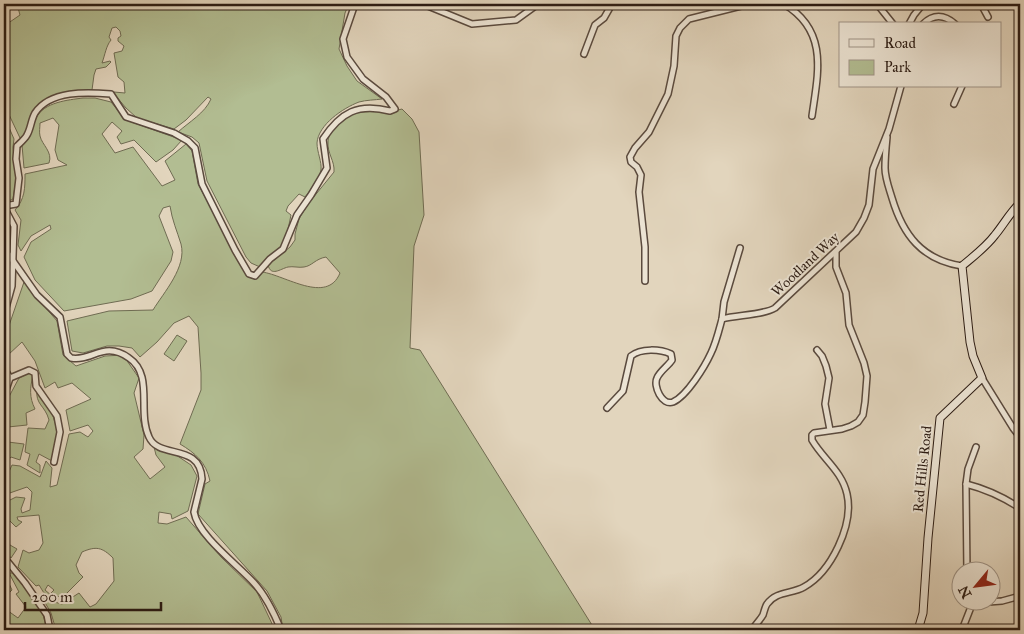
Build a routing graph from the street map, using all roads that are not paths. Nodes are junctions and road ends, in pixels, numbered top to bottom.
1 (355, 4) edge
2 (423, 4) edge
3 (535, 4) edge
4 (612, 4) edge
5 (764, 4) edge
6 (784, 4) edge
7 (877, 4) edge
8 (924, 4) edge
9 (982, 4) edge
10 (741, 5) edge
11 (988, 17) dead end
12 (891, 22) edge
13 (910, 22) edge
14 (925, 22) edge
15 (953, 22) edge
16 (584, 54) dead end
17 (900, 88) edge
18 (961, 88) edge
19 (954, 104) dead end
20 (812, 116) dead end
21 (887, 132) junction
22 (1020, 203) edge
23 (4, 207) edge
24 (4, 248) edge
25 (740, 248) dead end
26 (836, 252) junction
27 (14, 260) junction
28 (962, 266) junction
29 (645, 281) dead end
30 (4, 315) edge
31 (722, 319) junction
32 (817, 350) dead end
33 (4, 368) edge
34 (10, 378) junction
35 (982, 378) junction
36 (4, 396) edge
37 (607, 408) dead end
38 (830, 430) junction
39 (1020, 437) edge
40 (976, 447) dead end
41 (54, 462) dead end
42 (966, 484) junction
43 (1020, 508) edge
44 (4, 557) edge
45 (968, 562) edge
46 (1020, 596) edge
47 (1002, 601) edge
48 (968, 612) edge
49 (50, 630) edge
50 (280, 630) edge
51 (752, 630) edge
52 (918, 630) edge
53 (962, 630) edge

1 - 23 street
2 - 3 street
4 - 16 street
5 - 10 street
6 - 20 street
7 - 12 street
8 - 13 street
9 - 11 street
10 - 29 street
14 - 15 street
17 - 21 street, Woodland Way
18 - 19 street
21 - 26 street, Woodland Way
21 - 28 street
22 - 28 main road
23 - 27 street
24 - 27 street
25 - 31 street
26 - 31 street, Woodland Way
26 - 38 street
27 - 30 street
27 - 50 street
28 - 35 main road
31 - 37 street
32 - 38 street
33 - 34 street
34 - 36 street
34 - 41 street
35 - 39 street
35 - 52 main road, Red Hills Road
38 - 51 street
40 - 42 street
42 - 43 street
42 - 45 street
44 - 49 street
46 - 47 street
48 - 53 street

